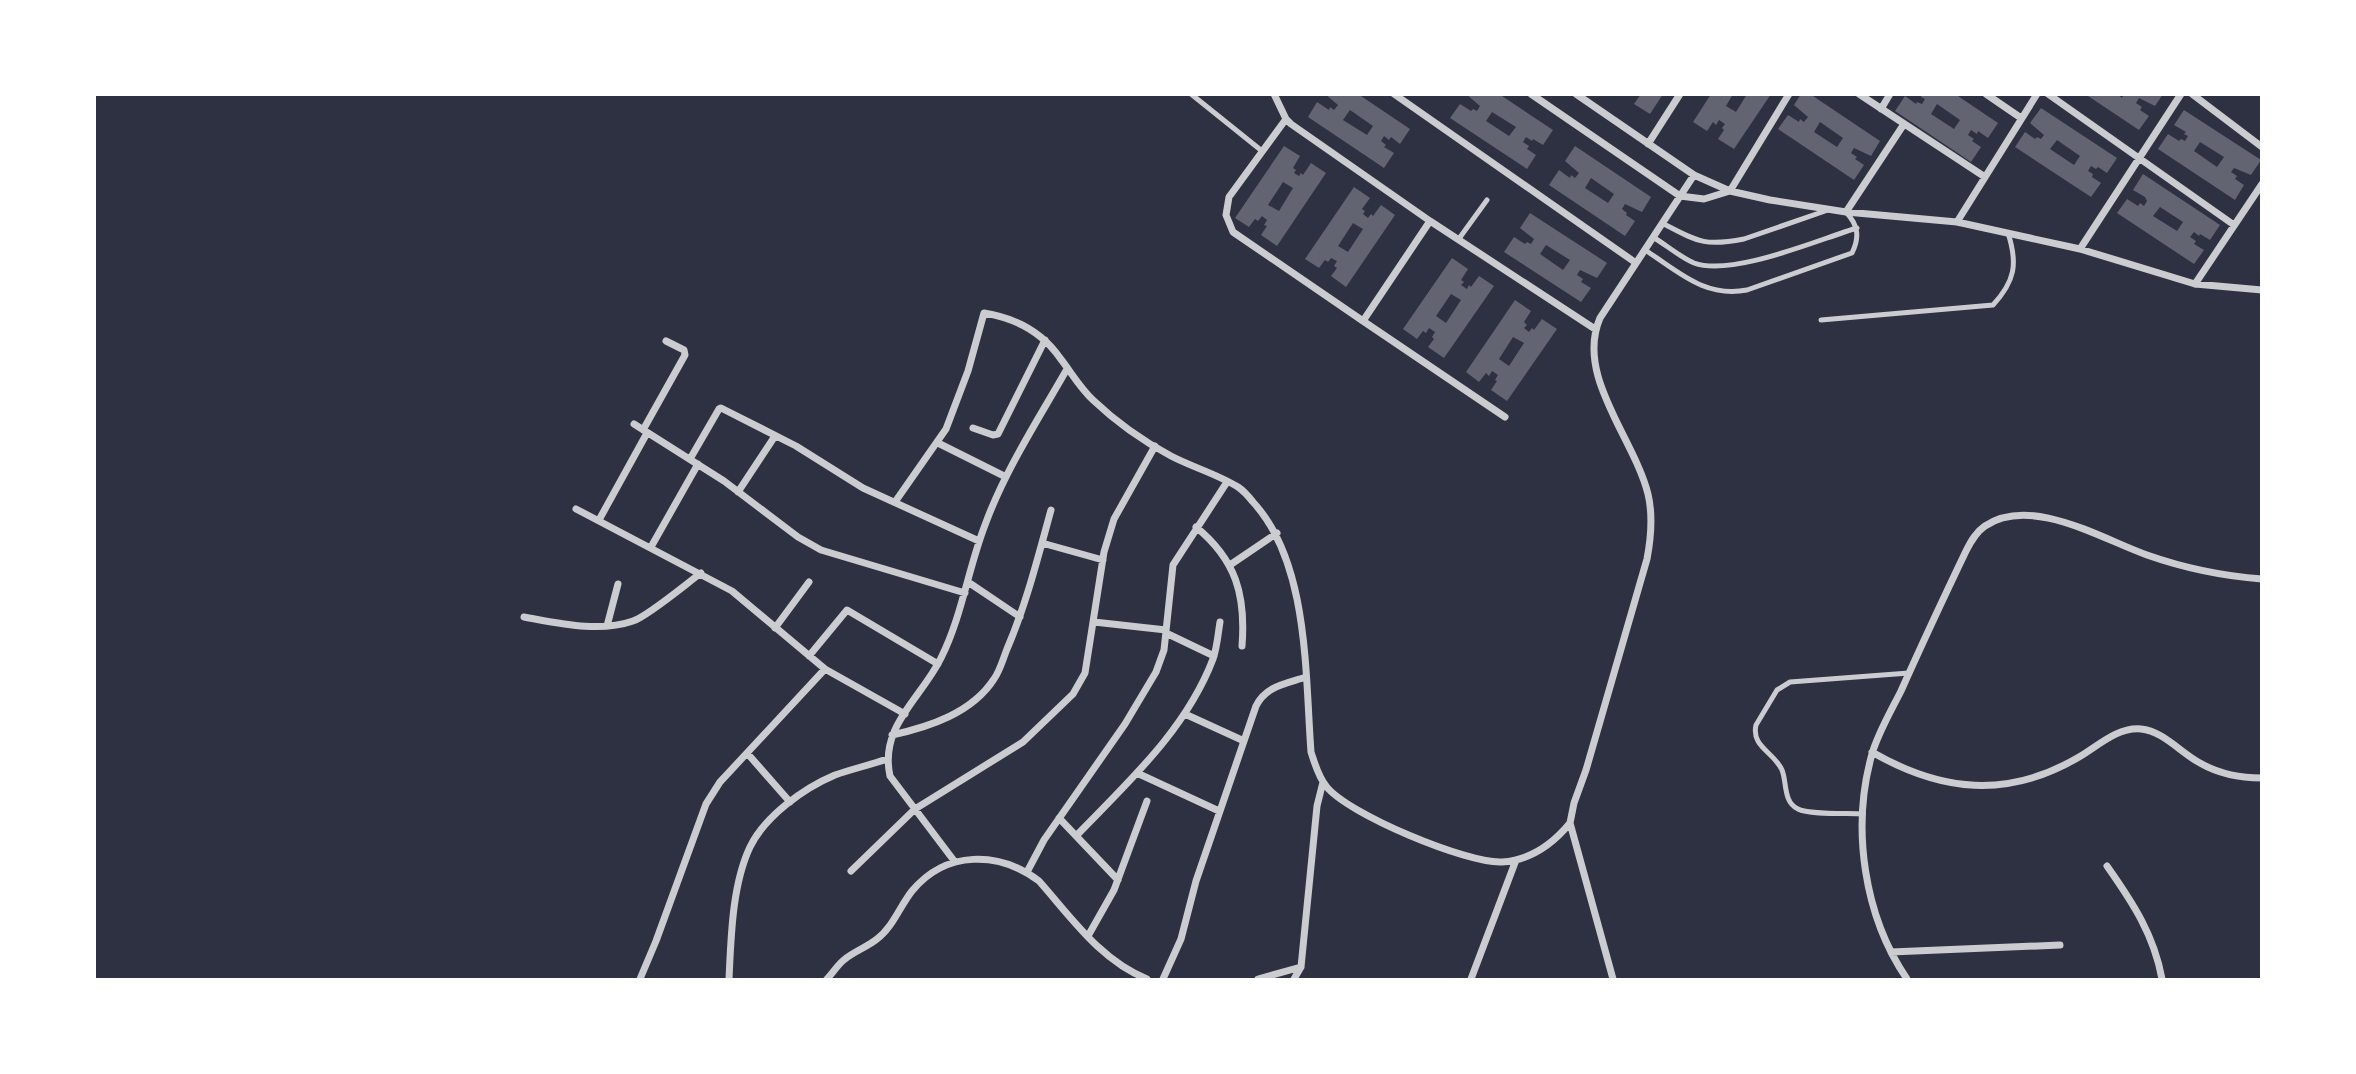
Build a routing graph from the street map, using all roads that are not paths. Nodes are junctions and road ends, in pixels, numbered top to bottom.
1 (1191, 94) edge
2 (1274, 94) edge
3 (1394, 94) edge
4 (1531, 94) edge
5 (1576, 94) edge
6 (1593, 94) edge
7 (1680, 94) edge
8 (1789, 94) edge
9 (1859, 94) edge
10 (1890, 94) edge
11 (1986, 94) edge
12 (2036, 94) edge
13 (2048, 94) edge
14 (2181, 94) edge
15 (2192, 94) edge
16 (1588, 103) junction
17 (1881, 109) junction
18 (2021, 118) junction
19 (1286, 119) junction
20 (1904, 124) junction
21 (1648, 144) junction
22 (2262, 147) edge
23 (1262, 151) junction
24 (2140, 158) junction
25 (1693, 175) junction
26 (1985, 177) junction
27 (2262, 184) edge
28 (1730, 191) junction
29 (1680, 196) junction
30 (1487, 200) dead end
31 (1828, 210) junction
32 (1846, 212) junction
33 (1430, 221) junction
34 (1957, 222) junction
35 (1662, 223) junction
36 (2235, 225) junction
37 (1857, 228) junction
38 (2008, 233) junction
39 (1653, 237) junction
40 (1458, 240) junction
41 (2080, 249) junction
42 (1645, 250) junction
43 (1636, 263) junction
44 (2195, 285) junction
45 (2262, 290) edge
46 (1821, 320) dead end
47 (1363, 321) junction
48 (1595, 329) junction
49 (1045, 340) junction
50 (666, 341) dead end
51 (1067, 369) junction
52 (1505, 417) dead end
53 (634, 424) dead end
54 (973, 428) dead end
55 (645, 431) junction
56 (775, 436) junction
57 (937, 443) junction
58 (1155, 446) junction
59 (690, 458) junction
60 (698, 464) junction
61 (1006, 477) junction
62 (1227, 482) junction
63 (738, 492) junction
64 (895, 502) junction
65 (576, 509) dead end
66 (1051, 510) dead end
67 (599, 520) junction
68 (1196, 527) junction
69 (1277, 533) junction
70 (979, 541) junction
71 (1042, 543) junction
72 (651, 547) junction
73 (1103, 560) junction
74 (1230, 565) junction
75 (701, 573) junction
76 (2262, 579) edge
77 (809, 582) dead end
78 (968, 582) junction
79 (618, 584) dead end
80 (965, 593) junction
81 (524, 617) dead end
82 (1020, 617) junction
83 (1094, 622) junction
84 (1220, 622) dead end
85 (607, 625) junction
86 (775, 628) junction
87 (1166, 632) junction
88 (1242, 646) dead end
89 (809, 656) junction
90 (1214, 656) junction
91 (937, 664) junction
92 (825, 669) junction
93 (1909, 674) junction
94 (1306, 677) junction
95 (905, 714) junction
96 (1185, 714) junction
97 (892, 735) junction
98 (1244, 741) junction
99 (1872, 752) junction
100 (747, 753) junction
101 (887, 759) junction
102 (1137, 773) junction
103 (2262, 778) edge
104 (1323, 782) junction
105 (1147, 801) dead end
106 (790, 802) junction
107 (915, 809) junction
108 (1219, 811) junction
109 (1863, 814) junction
110 (1059, 818) junction
111 (1570, 823) junction
112 (1076, 836) junction
113 (1516, 860) junction
114 (955, 862) junction
115 (2107, 866) dead end
116 (851, 871) dead end
117 (1027, 872) junction
118 (1118, 880) junction
119 (1088, 936) junction
120 (2060, 945) dead end
121 (1891, 952) junction
122 (1301, 967) junction
123 (640, 979) edge
124 (729, 979) edge
125 (827, 979) edge
126 (1147, 979) edge
127 (1163, 979) edge
128 (1258, 979) edge
129 (1294, 979) edge
130 (1471, 979) edge
131 (1614, 979) edge
132 (1907, 979) edge
133 (2162, 979) edge

1 - 23 lane
2 - 19 street
3 - 43 street
4 - 29 street
5 - 16 street
6 - 16 street
7 - 21 street
8 - 28 street
9 - 17 street
10 - 17 street
11 - 18 street
12 - 18 street
13 - 24 street
14 - 24 street
15 - 22 street
16 - 21 street
17 - 20 street
18 - 26 street
19 - 23 street
19 - 33 street
20 - 26 street
20 - 32 street
21 - 25 street
23 - 47 street
24 - 36 street
24 - 41 street
25 - 28 street
25 - 29 street
26 - 34 street
27 - 36 street
28 - 29 street
28 - 31 street
29 - 35 street
30 - 40 lane
31 - 32 street
31 - 35 lane
32 - 34 street
32 - 37 lane
33 - 40 street
33 - 47 street
34 - 38 street
35 - 39 street
36 - 44 street
37 - 39 lane
37 - 42 lane
38 - 41 street
38 - 46 lane
39 - 42 street
40 - 48 street
41 - 44 street
42 - 43 street
43 - 48 street
44 - 45 street
47 - 52 street
48 - 111 street
49 - 51 street
49 - 54 street
49 - 57 street
50 - 55 street
51 - 58 street
51 - 61 street
53 - 55 street
55 - 59 street
55 - 67 street
56 - 59 street
56 - 63 street
56 - 64 street
57 - 61 street
57 - 64 street
58 - 62 street
58 - 73 street
59 - 60 street
60 - 63 street
60 - 72 street
61 - 70 street
62 - 68 street
62 - 69 street
63 - 80 street
64 - 70 street
65 - 67 street
66 - 71 street
67 - 72 street
68 - 74 street
68 - 87 street
69 - 74 street
69 - 94 street
70 - 78 street
71 - 73 street
71 - 82 street
72 - 75 street
73 - 83 street
74 - 88 street
75 - 85 street
75 - 86 street
76 - 93 street
77 - 86 street
78 - 80 street
78 - 82 street
79 - 85 street
80 - 91 street
81 - 85 street
82 - 97 street
83 - 87 street
83 - 107 street
84 - 90 street
86 - 89 street
87 - 90 street
87 - 110 street
89 - 91 street
89 - 92 street
90 - 96 street
91 - 95 street
92 - 95 street
92 - 100 street
93 - 99 street
93 - 109 lane
94 - 98 street
94 - 104 street
95 - 97 street
96 - 98 street
96 - 102 street
97 - 101 street
98 - 108 street
99 - 103 street
99 - 109 street
100 - 106 street
100 - 123 street
101 - 106 street
101 - 107 street
102 - 108 street
102 - 112 street
104 - 113 street
104 - 122 street
105 - 118 street
106 - 124 street
107 - 114 street
107 - 116 street
108 - 127 street
109 - 121 street
110 - 112 street
110 - 117 street
111 - 113 street
111 - 131 street
112 - 118 street
113 - 130 street
114 - 117 street
114 - 125 street
115 - 133 street
117 - 119 street
118 - 119 street
119 - 126 street
120 - 121 street
121 - 132 street
122 - 128 street
122 - 129 street

